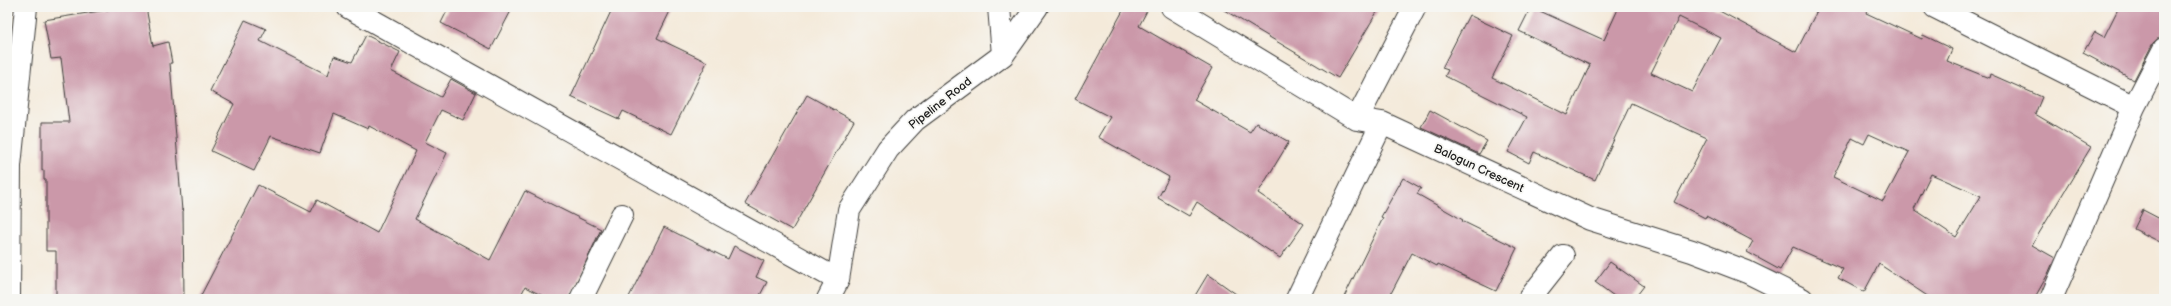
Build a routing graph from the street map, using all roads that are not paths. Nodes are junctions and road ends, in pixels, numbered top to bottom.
1 (26, 7) edge
2 (348, 7) edge
3 (999, 7) edge
4 (1038, 7) edge
5 (1172, 7) edge
6 (1415, 7) edge
7 (1935, 7) edge
8 (2164, 49) edge
9 (1003, 56) junction
10 (2134, 107) junction
11 (1357, 119) junction
12 (1382, 123) junction
13 (9, 166) edge
14 (622, 215) dead end
15 (1563, 256) dead end
16 (838, 280) junction
17 (10, 299) edge
18 (581, 299) edge
19 (828, 299) edge
20 (1296, 299) edge
21 (1529, 299) edge
22 (1802, 299) edge
23 (2051, 299) edge

1 - 13 street
2 - 16 street
3 - 9 street
4 - 9 street, Pipeline Road
5 - 11 street, Balogun Crescent
6 - 11 street
7 - 10 street
8 - 10 street
9 - 16 street, Pipeline Road
10 - 23 street
11 - 12 street, Balogun Crescent
12 - 20 street
12 - 22 street, Balogun Crescent
13 - 17 street
14 - 18 street
15 - 21 street
16 - 19 street, Pipeline Road

